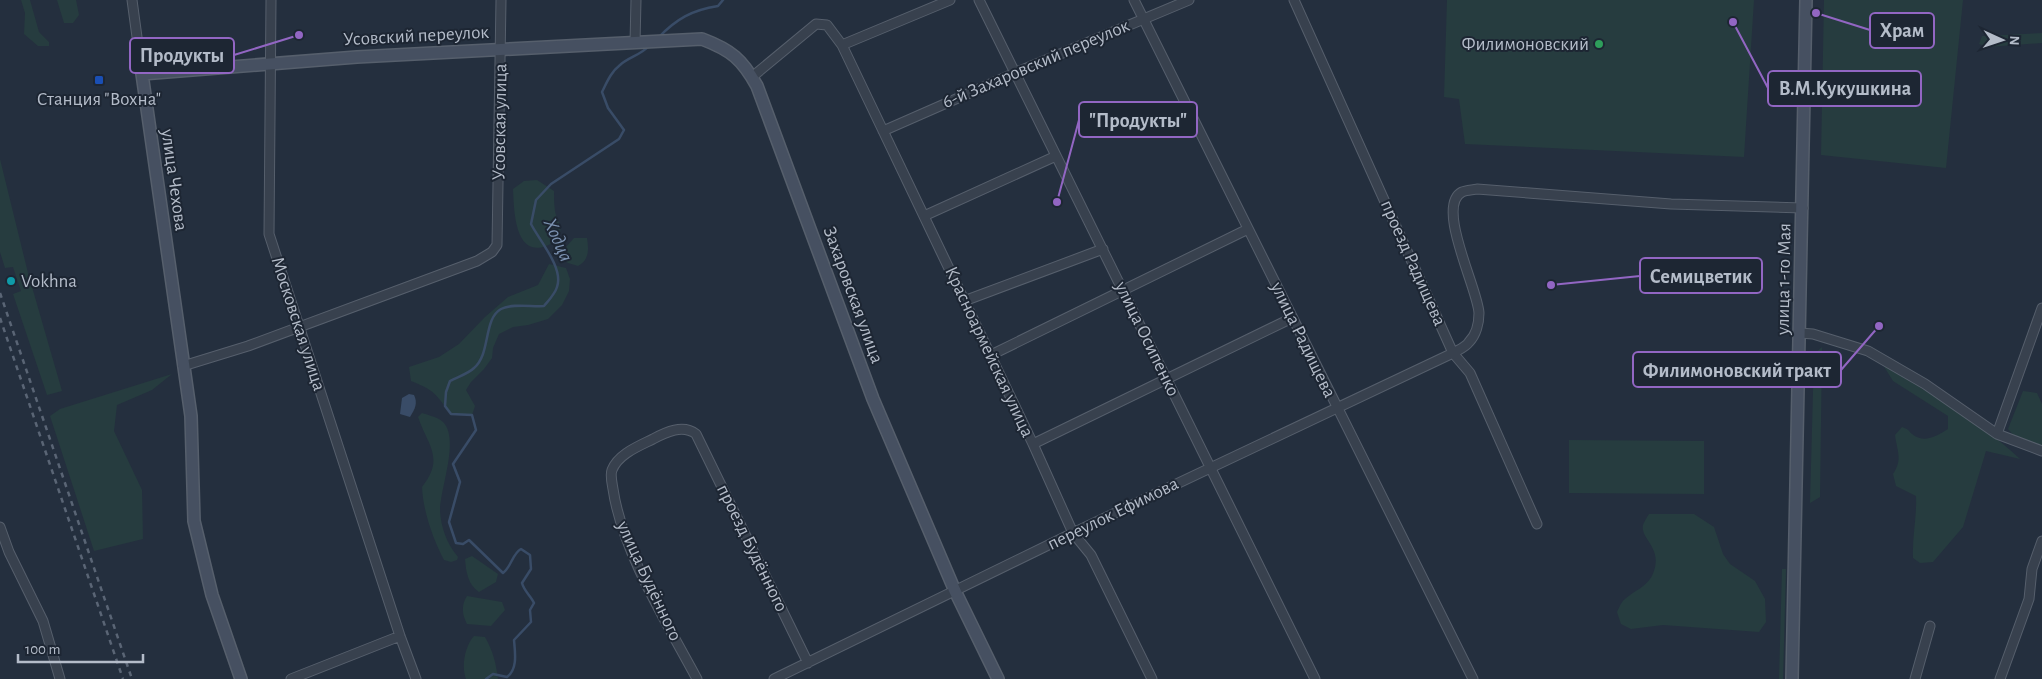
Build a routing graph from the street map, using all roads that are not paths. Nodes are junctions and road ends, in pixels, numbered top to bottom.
1 (132, 0) edge
2 (270, 0) edge
3 (501, 0) edge
4 (636, 0) edge
5 (950, 0) edge
6 (979, 0) edge
7 (1134, 0) edge
8 (1189, 0) edge
9 (1294, 0) edge
10 (1806, 0) edge
11 (1143, 18) junction
12 (693, 40) joint
13 (641, 42) junction
14 (842, 45) junction
15 (501, 49) junction
16 (269, 64) junction
17 (1015, 73) junction
18 (142, 74) junction
19 (752, 77) junction
20 (884, 131) junction
21 (1056, 156) junction
22 (1803, 208) junction
23 (924, 216) junction
24 (1248, 229) junction
25 (1103, 249) junction
26 (1123, 291) junction
27 (964, 301) junction
28 (2042, 308) edge
29 (1292, 318) junction
30 (299, 327) junction
31 (1800, 333) junction
32 (1453, 352) junction
33 (991, 355) junction
34 (183, 366) junction
35 (1165, 378) junction
36 (1336, 408) junction
37 (696, 434) joint
38 (1997, 434) junction
39 (1033, 444) junction
40 (2042, 451) edge
41 (1211, 468) junction
42 (1537, 524) dead end
43 (0, 526) edge
44 (1073, 533) junction
45 (2042, 541) edge
46 (9, 552) junction
47 (0, 556) edge
48 (955, 591) junction
49 (1930, 626) dead end
50 (400, 636) junction
51 (808, 663) junction
52 (60, 679) edge
53 (241, 679) edge
54 (290, 679) edge
55 (416, 679) edge
56 (697, 679) edge
57 (774, 679) edge
58 (998, 679) edge
59 (1152, 679) edge
60 (1315, 679) edge
61 (1472, 679) edge
62 (1792, 679) edge
63 (1915, 679) edge
64 (2000, 679) edge

1 - 18 street, улица Чехова
2 - 16 street, Московская улица
3 - 15 street, Усовская улица
4 - 13 street
5 - 14 street
6 - 17 street, улица Осипенко
7 - 11 street, улица Радищева
8 - 11 street, 6-й Захаровский переулок
9 - 32 street, проезд Радищева
10 - 22 street, улица 1-го Мая
11 - 17 street, 6-й Захаровский переулок
11 - 24 street, улица Радищева
12 - 13 street, Усовский переулок
12 - 19 street, Захаровская улица
13 - 15 street, Усовский переулок
14 - 19 street, Красноармейская улица
14 - 20 street, Красноармейская улица
15 - 16 street, Усовский переулок
15 - 30 street, Усовская улица
16 - 18 street, Усовский переулок
16 - 30 street, Московская улица
17 - 20 street, 6-й Захаровский переулок
17 - 21 street, улица Осипенко
18 - 34 street, улица Чехова
19 - 48 street, Захаровская улица
20 - 23 street, Красноармейская улица
21 - 23 street
21 - 25 street, улица Осипенко
22 - 31 street, улица 1-го Мая
22 - 32 street, переулок Ефимова
23 - 27 street, Красноармейская улица
24 - 26 street
24 - 29 street, улица Радищева
25 - 26 street, улица Осипенко
25 - 27 street
26 - 33 street
26 - 35 street, улица Осипенко
27 - 33 street, Красноармейская улица
28 - 38 street
29 - 35 street
29 - 36 street, улица Радищева
30 - 34 street
30 - 50 street, Московская улица
31 - 38 street
31 - 62 street, улица 1-го Мая
32 - 36 street, переулок Ефимова
32 - 42 street, проезд Радищева
33 - 39 street, Красноармейская улица
34 - 53 street, улица Чехова
35 - 39 street
35 - 41 street, улица Осипенко
36 - 41 street, переулок Ефимова
36 - 61 street, улица Радищева
37 - 51 street, проезд Будённого
37 - 56 street, улица Будённого
38 - 40 street
39 - 44 street, Красноармейская улица
41 - 44 street, переулок Ефимова
41 - 60 street, улица Осипенко
43 - 46 street
44 - 48 street, переулок Ефимова
44 - 59 street, Красноармейская улица
45 - 64 street
46 - 47 street
46 - 52 street
48 - 51 street, переулок Ефимова
48 - 58 street, Захаровская улица
49 - 63 street
50 - 54 street
50 - 55 street, Московская улица
51 - 57 street, переулок Ефимова

